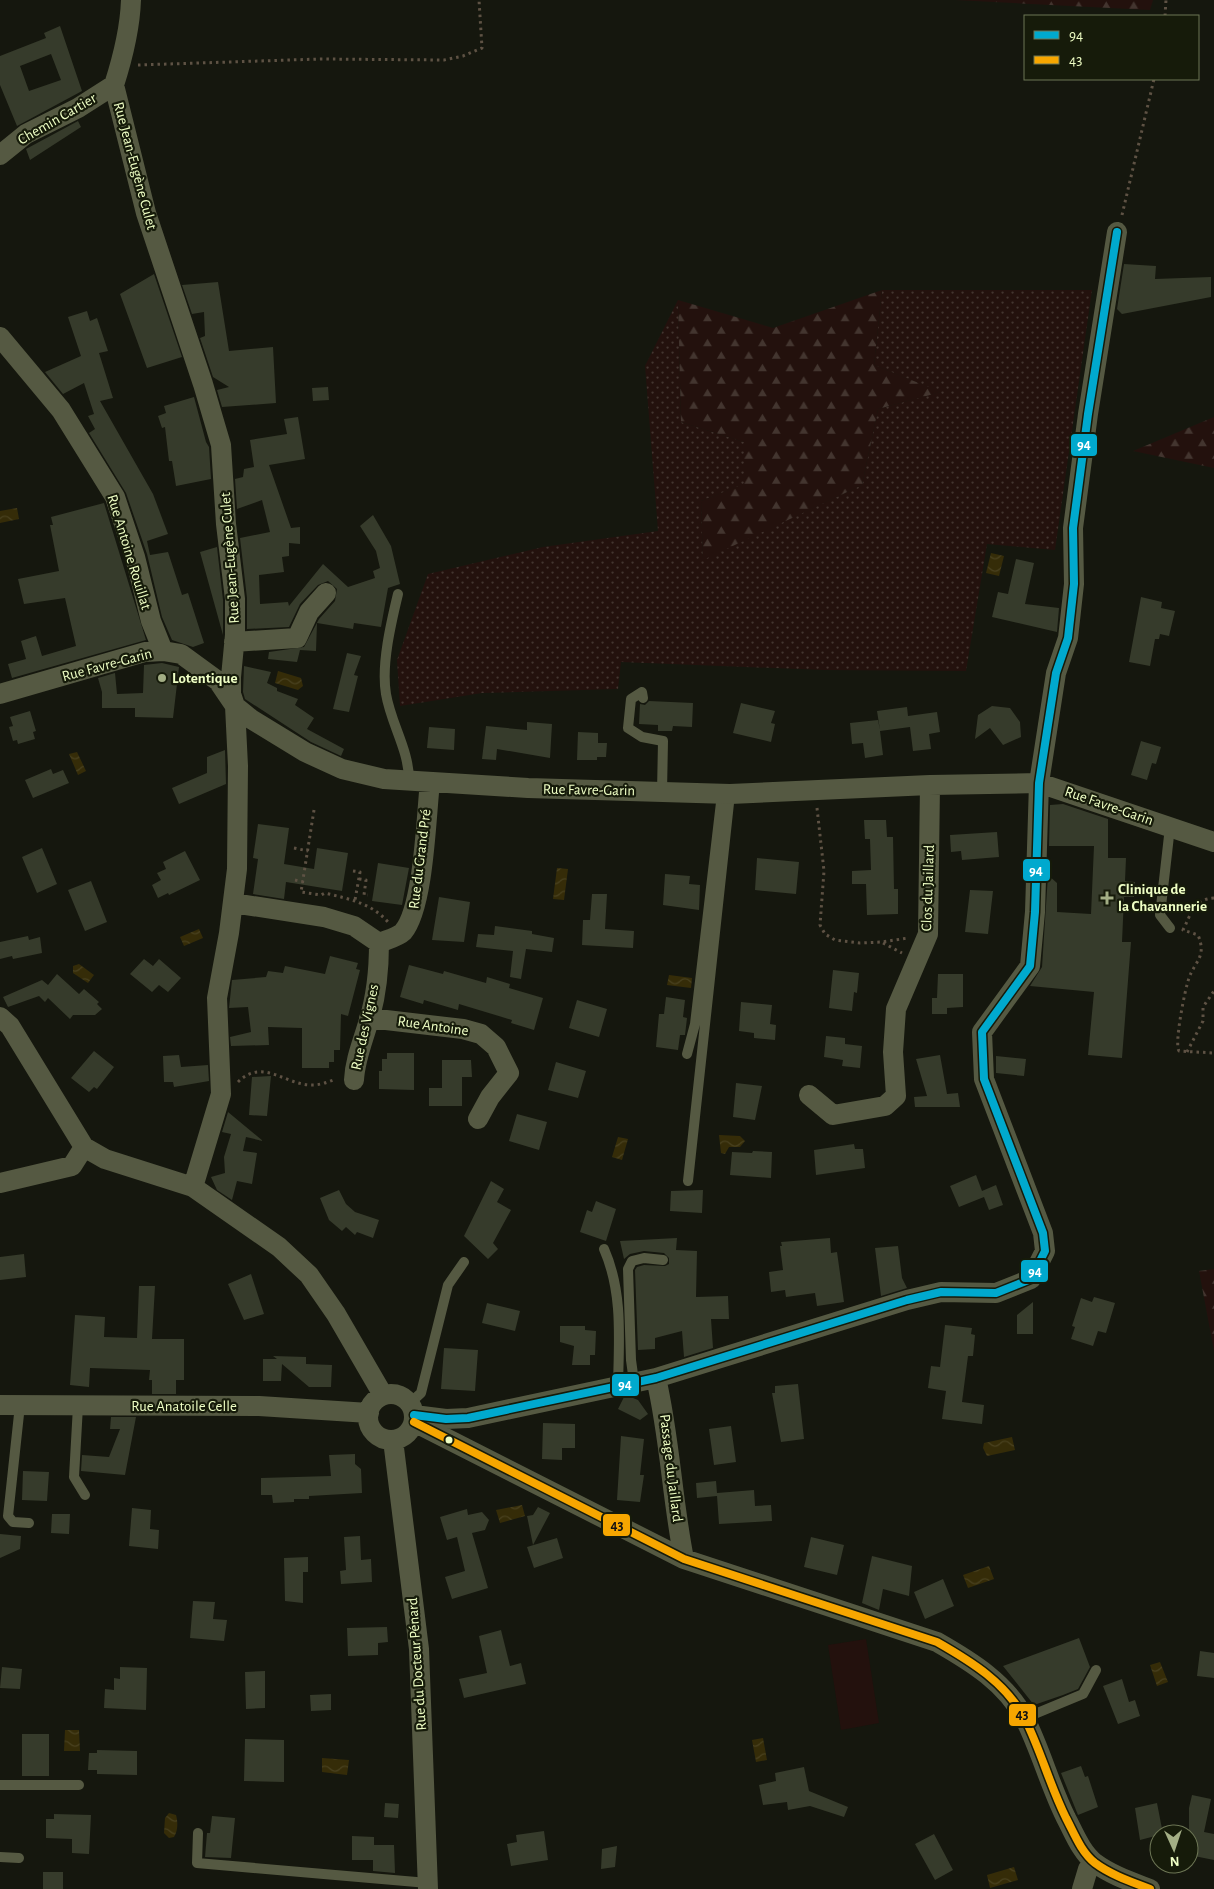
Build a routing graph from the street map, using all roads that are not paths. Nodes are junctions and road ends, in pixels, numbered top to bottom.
1 (131, 0) edge
2 (114, 85) junction
3 (0, 155) edge
4 (1117, 232) road end
5 (0, 336) edge
6 (326, 593) dead end
7 (398, 594) dead end
8 (234, 642) junction
9 (163, 651) junction
10 (0, 694) edge
11 (643, 698) dead end
12 (235, 706) junction
13 (409, 780) junction
14 (430, 782) junction
15 (1039, 782) junction
16 (930, 785) junction
17 (662, 792) junction
18 (726, 794) junction
19 (1170, 827) junction
20 (1214, 842) edge
21 (233, 903) junction
22 (1170, 928) dead end
23 (376, 941) junction
24 (0, 1017) edge
25 (369, 1018) junction
26 (687, 1054) dead end
27 (354, 1074) road end
28 (809, 1096) dead end
29 (478, 1119) dead end
30 (84, 1147) junction
31 (688, 1181) dead end
32 (0, 1183) edge
33 (193, 1187) junction
34 (604, 1249) dead end
35 (663, 1260) dead end
36 (464, 1262) dead end
37 (656, 1378) junction
38 (626, 1384) junction
39 (383, 1395) junction
40 (0, 1406) edge
41 (20, 1406) junction
42 (78, 1406) junction
43 (369, 1413) junction
44 (413, 1413) junction
45 (393, 1440) junction
46 (85, 1495) dead end
47 (29, 1523) dead end
48 (684, 1559) junction
49 (1096, 1670) dead end
50 (1025, 1718) junction
51 (0, 1784) edge
52 (79, 1785) dead end
53 (198, 1833) dead end
54 (0, 1857) edge
55 (19, 1858) dead end
56 (1094, 1863) junction
57 (428, 1886) edge
58 (1082, 1889) edge
59 (1150, 1889) edge

1 - 2 street, Rue Jean-Eugène Culet
2 - 3 street, Chemin Cartier
2 - 8 street, Rue Jean-Eugène Culet
4 - 15 street
5 - 9 street, Rue Antoine Rouillat
6 - 8 street
7 - 13 lane
8 - 12 street, Rue Jean-Eugène Culet
9 - 10 street, Rue Favre-Garin
9 - 12 street, Rue Favre-Garin
11 - 17 lane
12 - 13 street, Rue Favre-Garin
12 - 21 street, Rue Jean-Eugène Culet
13 - 14 street, Rue Favre-Garin
14 - 17 street, Rue Favre-Garin
14 - 23 street, Rue du Grand Pré
15 - 16 street, Rue Favre-Garin
15 - 19 street, Rue Favre-Garin
15 - 37 street
16 - 18 street, Rue Favre-Garin
16 - 28 street, Clos du Jaillard
17 - 18 street, Rue Favre-Garin
18 - 26 lane
18 - 31 lane
19 - 20 street, Rue Favre-Garin
19 - 22 lane
21 - 23 street
21 - 33 street, Rue Jean-Eugène Culet
23 - 25 street, Rue des Vignes
24 - 30 street
25 - 27 street, Rue des Vignes
25 - 29 street, Rue Antoine
30 - 32 street
30 - 33 street
33 - 39 street
34 - 38 lane
35 - 38 lane
36 - 44 lane
37 - 38 street
37 - 48 street, Passage du Jaillard
38 - 44 street
39 - 43 street
39 - 44 street
40 - 41 street, Rue Anatoile Celle
41 - 42 street, Rue Anatoile Celle
41 - 47 lane
42 - 43 street, Rue Anatoile Celle
42 - 46 lane
43 - 45 street
44 - 45 street
44 - 48 street
45 - 57 street, Rue du Docteur Pénard
48 - 50 street
49 - 50 lane
50 - 56 street
51 - 52 lane
53 - 57 lane
54 - 55 lane
56 - 58 street
56 - 59 street

